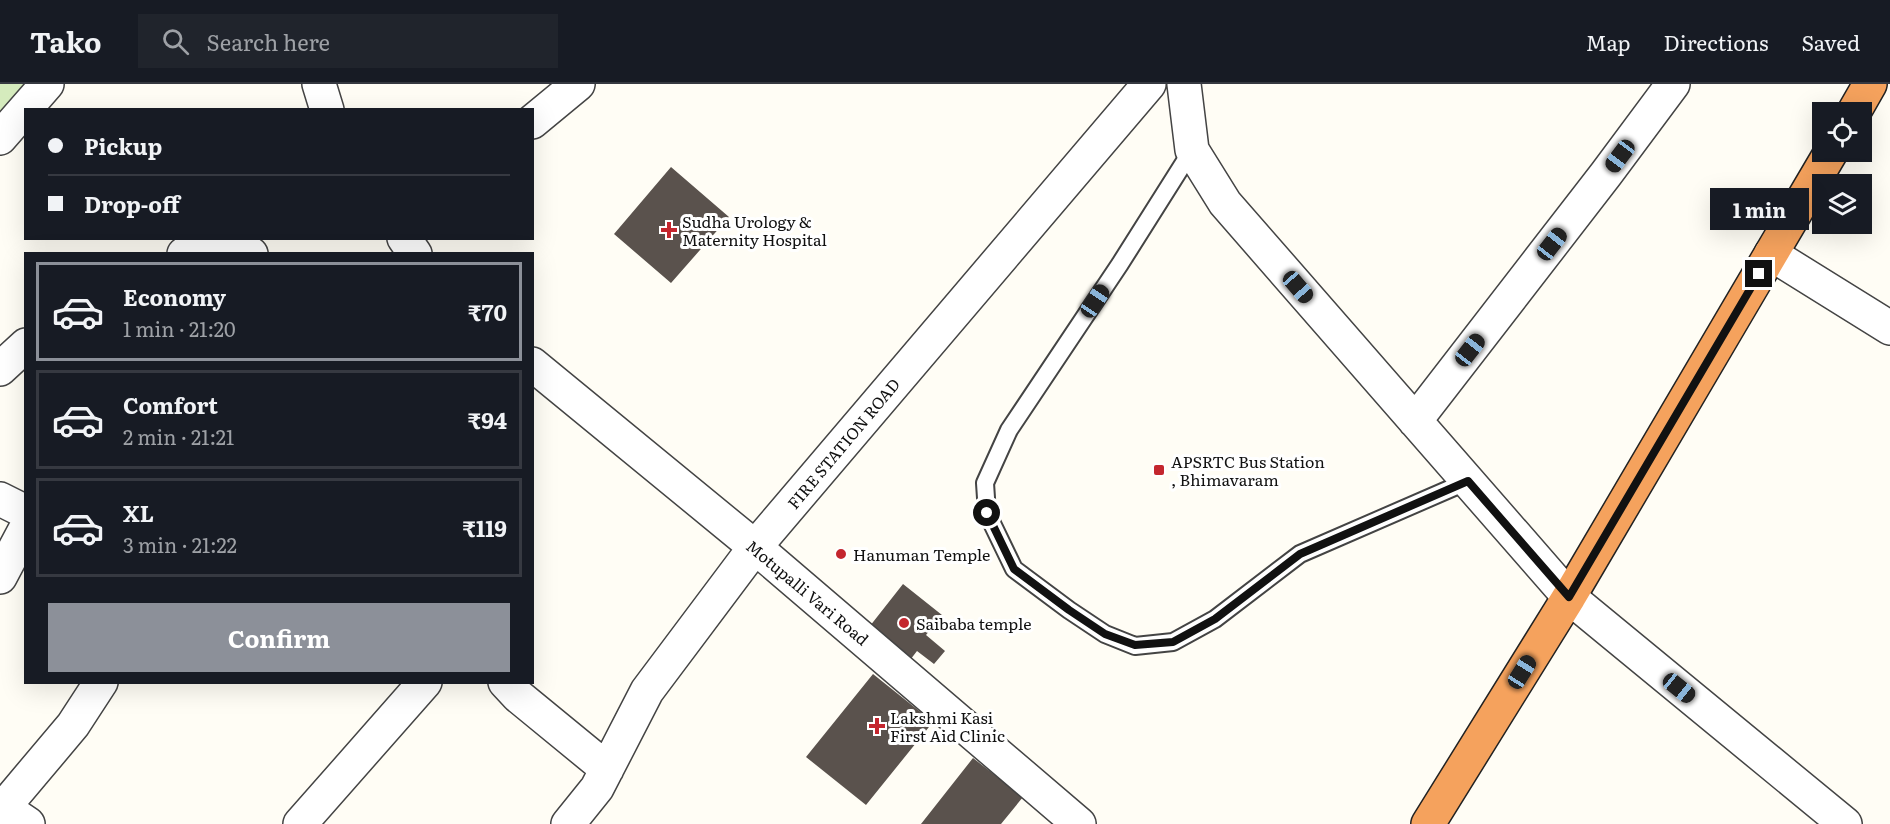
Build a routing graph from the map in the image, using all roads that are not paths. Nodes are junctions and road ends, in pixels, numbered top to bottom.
1 (47, 84) edge
2 (319, 84) edge
3 (578, 84) edge
4 (1149, 84) edge
5 (1184, 84) edge
6 (1673, 84) edge
7 (1870, 84) edge
8 (1860, 102) edge
9 (26, 108) edge
10 (326, 108) edge
11 (24, 110) edge
12 (534, 120) edge
13 (0, 138) edge
14 (1192, 150) junction
15 (1825, 162) edge
16 (189, 252) edge
17 (248, 252) edge
18 (1771, 254) junction
19 (1890, 328) edge
20 (24, 347) edge
21 (534, 366) edge
22 (0, 369) edge
23 (1415, 421) junction
24 (1468, 481) junction
25 (0, 499) edge
26 (24, 511) edge
27 (24, 532) edge
28 (755, 547) junction
29 (0, 577) edge
30 (1569, 597) junction
31 (100, 684) edge
32 (423, 684) edge
33 (507, 684) edge
34 (607, 769) junction
35 (11, 812) edge
36 (300, 824) edge
37 (568, 824) edge
38 (1079, 824) edge
39 (1428, 824) edge
40 (1845, 824) edge

1 - 9 street
2 - 10 street
3 - 12 street
4 - 28 street, FIRE STATION ROAD
5 - 14 street
6 - 23 street
7 - 8 highway
11 - 13 street
14 - 23 street
14 - 24 lane
15 - 18 highway
16 - 17 street
18 - 19 street
18 - 30 highway
20 - 22 street
21 - 28 street, Motupalli Vari Road
23 - 24 street
24 - 30 street
25 - 26 street
27 - 29 street
28 - 34 street, FIRE STATION ROAD
28 - 38 street, Motupalli Vari Road
30 - 39 highway
30 - 40 street
31 - 35 street
32 - 36 street
33 - 34 street
34 - 37 street, FIRE STATION ROAD

